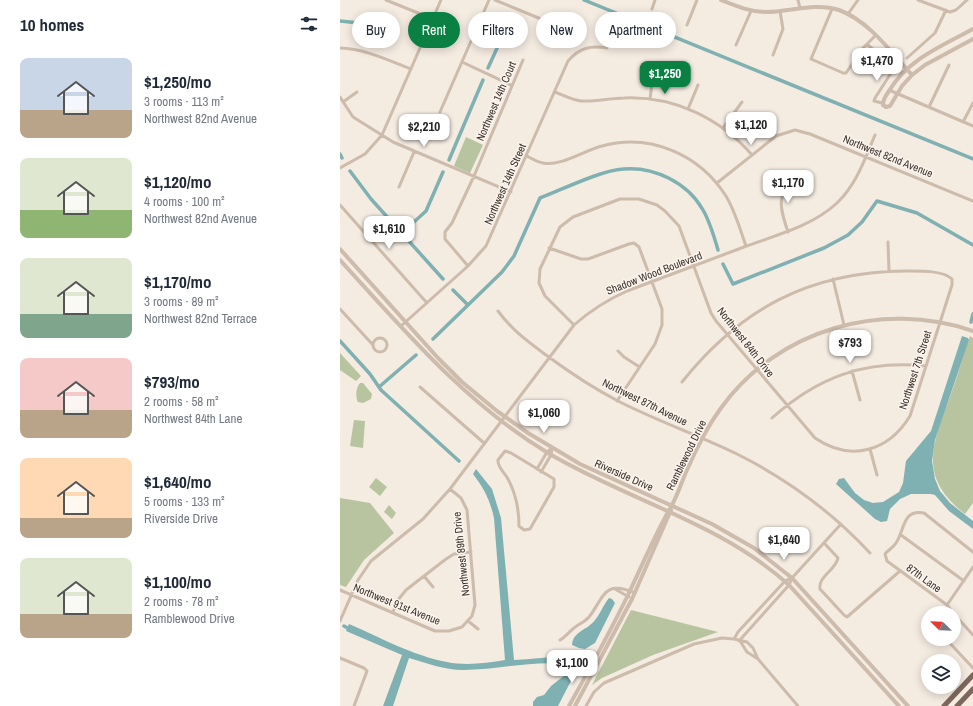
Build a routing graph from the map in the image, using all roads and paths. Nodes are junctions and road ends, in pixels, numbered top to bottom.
1 (386, 0) edge
2 (441, 0) edge
3 (489, 0) edge
4 (495, 0) edge
5 (655, 0) edge
6 (697, 0) edge
7 (721, 0) edge
8 (798, 0) edge
9 (858, 0) edge
10 (918, 0) edge
11 (967, 0) edge
12 (800, 8) junction
13 (652, 9) dead end
14 (832, 9) junction
15 (946, 10) junction
16 (750, 11) junction
17 (780, 11) junction
18 (416, 12) edge
19 (436, 12) edge
20 (848, 14) junction
21 (536, 16) edge
22 (687, 25) dead end
23 (973, 29) edge
24 (875, 36) junction
25 (973, 39) edge
26 (867, 44) junction
27 (736, 45) dead end
28 (595, 47) edge
29 (340, 48) edge
30 (420, 48) edge
31 (773, 55) dead end
32 (907, 58) dead end
33 (523, 60) dead end
34 (462, 62) junction
35 (949, 65) dead end
36 (654, 67) dead end
37 (411, 69) junction
38 (906, 69) junction
39 (912, 75) junction
40 (511, 84) junction
41 (698, 85) dead end
42 (889, 90) junction
43 (357, 92) dead end
44 (555, 92) junction
45 (897, 94) junction
46 (340, 97) edge
47 (650, 99) junction
48 (343, 102) junction
49 (742, 102) dead end
50 (882, 103) junction
51 (973, 103) edge
52 (929, 107) junction
53 (688, 109) junction
54 (440, 112) dead end
55 (964, 122) junction
56 (973, 126) edge
57 (723, 128) junction
58 (382, 135) junction
59 (875, 135) dead end
60 (414, 152) junction
61 (752, 155) junction
62 (526, 156) junction
63 (866, 158) junction
64 (340, 168) edge
65 (474, 176) junction
66 (797, 177) dead end
67 (717, 183) junction
68 (399, 188) dead end
69 (511, 192) junction
70 (973, 201) edge
71 (340, 205) edge
72 (788, 232) junction
73 (888, 242) dead end
74 (746, 246) junction
75 (549, 248) junction
76 (340, 249) edge
77 (340, 260) edge
78 (468, 266) junction
79 (694, 266) junction
80 (889, 271) junction
81 (833, 279) junction
82 (652, 282) junction
83 (427, 303) junction
84 (340, 309) edge
85 (498, 310) dead end
86 (406, 322) junction
87 (940, 322) junction
88 (574, 325) junction
89 (844, 325) junction
90 (401, 326) junction
91 (973, 331) edge
92 (726, 334) junction
93 (373, 345) junction
94 (618, 351) dead end
95 (550, 358) junction
96 (638, 366) junction
97 (926, 366) junction
98 (757, 370) junction
99 (852, 372) junction
100 (682, 382) dead end
101 (420, 387) dead end
102 (617, 400) junction
103 (860, 400) dead end
104 (786, 406) junction
105 (504, 417) junction
106 (772, 418) dead end
107 (502, 421) junction
108 (701, 439) junction
109 (484, 443) junction
110 (552, 448) junction
111 (870, 449) junction
112 (549, 454) junction
113 (537, 470) junction
114 (541, 472) junction
115 (877, 475) dead end
116 (450, 489) junction
117 (672, 506) junction
118 (669, 512) junction
119 (841, 524) junction
120 (901, 535) junction
121 (824, 544) junction
122 (470, 552) junction
123 (973, 552) edge
124 (870, 553) dead end
125 (973, 567) edge
126 (900, 571) junction
127 (424, 576) junction
128 (792, 578) junction
129 (964, 581) junction
130 (787, 583) junction
131 (433, 587) dead end
132 (340, 590) edge
133 (615, 590) junction
134 (630, 591) junction
135 (635, 593) junction
136 (351, 596) junction
137 (628, 596) junction
138 (632, 599) junction
139 (947, 605) joint
140 (393, 612) junction
141 (340, 621) edge
142 (468, 621) junction
143 (961, 621) edge
144 (478, 629) dead end
145 (973, 635) edge
146 (734, 639) junction
147 (560, 640) dead end
148 (740, 641) junction
149 (953, 646) edge
150 (340, 658) edge
151 (758, 659) junction
152 (973, 668) edge
153 (973, 675) edge
154 (973, 689) edge
155 (354, 706) edge
156 (569, 706) edge
157 (575, 706) edge
158 (586, 706) edge
159 (798, 706) edge
160 (899, 706) edge
161 (908, 706) edge
162 (944, 706) edge
163 (957, 706) edge

1 - 18 street
2 - 19 street
3 - 34 street
4 - 21 street
5 - 13 street
6 - 22 street
7 - 16 street
8 - 12 street
9 - 20 street
10 - 15 street
11 - 15 street
12 - 14 street
12 - 17 street
14 - 20 street
14 - 26 street
15 - 32 street
16 - 17 street
16 - 27 street
17 - 31 street
20 - 24 street
23 - 38 street
24 - 26 street
24 - 38 street
25 - 39 street
26 - 50 street
28 - 44 street, Northwest 14th Street
29 - 37 street
30 - 37 street
33 - 40 street, Northwest 14th Court
34 - 40 street
34 - 54 street
35 - 52 street
36 - 47 street
37 - 58 street
38 - 39 street
38 - 42 street
39 - 45 street
40 - 65 street, Northwest 14th Court
41 - 53 street
42 - 45 street
42 - 50 street
43 - 48 street
44 - 47 street
44 - 62 street, Northwest 14th Street
45 - 50 street
45 - 52 street
46 - 48 street
47 - 53 street
48 - 58 street
49 - 57 street
51 - 55 street
52 - 55 street
53 - 57 street
55 - 56 street
57 - 61 street
58 - 60 street
58 - 64 street
59 - 63 street, Shadow Wood Boulevard
60 - 65 street
60 - 68 street
61 - 63 street, Northwest 82nd Avenue
61 - 67 street
62 - 67 street
62 - 69 street, Northwest 14th Street
63 - 70 street, Northwest 82nd Avenue
63 - 72 street, Shadow Wood Boulevard
65 - 69 street
65 - 78 street, Northwest 14th Court
66 - 72 street
67 - 74 street
69 - 78 street, Northwest 14th Street
71 - 83 street
72 - 74 street, Shadow Wood Boulevard
73 - 80 street
74 - 79 street, Shadow Wood Boulevard
75 - 79 street, Northwest 84th Drive
75 - 82 street
75 - 88 street, Northwest 84th Drive
76 - 86 street, Riverside Drive
77 - 90 street, Riverside Drive
78 - 83 street, Northwest 14th Street
79 - 82 street, Shadow Wood Boulevard
79 - 92 street, Northwest 84th Drive
80 - 81 street
80 - 87 street, Northwest 7th Street
81 - 89 street
81 - 92 street
82 - 88 street, Shadow Wood Boulevard
82 - 96 street
83 - 86 street, Northwest 14th Street
84 - 93 street
85 - 95 street, Northwest 87th Avenue
86 - 90 street, Northwest 14th Street
86 - 105 street, Riverside Drive
87 - 89 street, Ramblewood Drive
87 - 91 street, Ramblewood Drive
87 - 97 street, Northwest 7th Street
88 - 95 street, Shadow Wood Boulevard
89 - 98 street, Ramblewood Drive
90 - 107 street, Riverside Drive
92 - 98 street, Northwest 84th Drive
92 - 100 street
93 - 93 street
94 - 96 street
95 - 102 street, Northwest 87th Avenue
95 - 105 street, Shadow Wood Boulevard
96 - 102 street
97 - 99 street
97 - 111 street, Northwest 7th Street
98 - 104 street, Northwest 84th Drive
98 - 108 street, Ramblewood Drive
99 - 103 street
99 - 104 street
101 - 109 street
102 - 108 street, Northwest 87th Avenue
104 - 106 street
104 - 111 street, Northwest 84th Drive
105 - 107 street, Shadow Wood Boulevard
105 - 110 street, Riverside Drive
107 - 109 street, Shadow Wood Boulevard
107 - 112 street, Riverside Drive
108 - 117 street, Ramblewood Drive
108 - 119 street, Northwest 87th Avenue
109 - 116 street, Shadow Wood Boulevard
110 - 112 street
110 - 117 street, Riverside Drive
111 - 115 street
112 - 113 street
112 - 114 street
112 - 118 street, Riverside Drive
113 - 114 street
113 - 114 street
116 - 122 street, Northwest 89th Drive
116 - 136 street, Shadow Wood Boulevard
117 - 118 street, Ramblewood Drive
117 - 128 street, Riverside Drive
118 - 130 street, Riverside Drive
118 - 134 street, Ramblewood Drive
118 - 135 street, Ramblewood Drive
119 - 121 street
119 - 124 street, Northwest 87th Avenue
120 - 123 street
120 - 126 street, 87th Lane
120 - 129 street
121 - 126 street
121 - 128 street
122 - 127 street
122 - 142 street, Northwest 89th Drive
125 - 129 street
126 - 139 street, 87th Lane
127 - 131 street
127 - 140 street
128 - 130 street
128 - 161 street, Riverside Drive
129 - 139 street
130 - 146 street
130 - 148 street
130 - 160 street, Riverside Drive
132 - 136 street, Northwest 91st Avenue
133 - 134 street
133 - 137 street
133 - 147 street
134 - 135 street
134 - 137 street, Ramblewood Drive
135 - 138 street, Ramblewood Drive
136 - 140 street, Northwest 91st Avenue
136 - 141 street
137 - 138 street
137 - 156 street, Ramblewood Drive
138 - 157 street, Ramblewood Drive
140 - 142 street, Northwest 91st Avenue
142 - 144 street
143 - 145 street, 87th Lane
146 - 148 street
146 - 158 street
148 - 151 street
148 - 151 street
149 - 152 street
150 - 155 street
151 - 159 street
153 - 162 main road
154 - 163 main road

